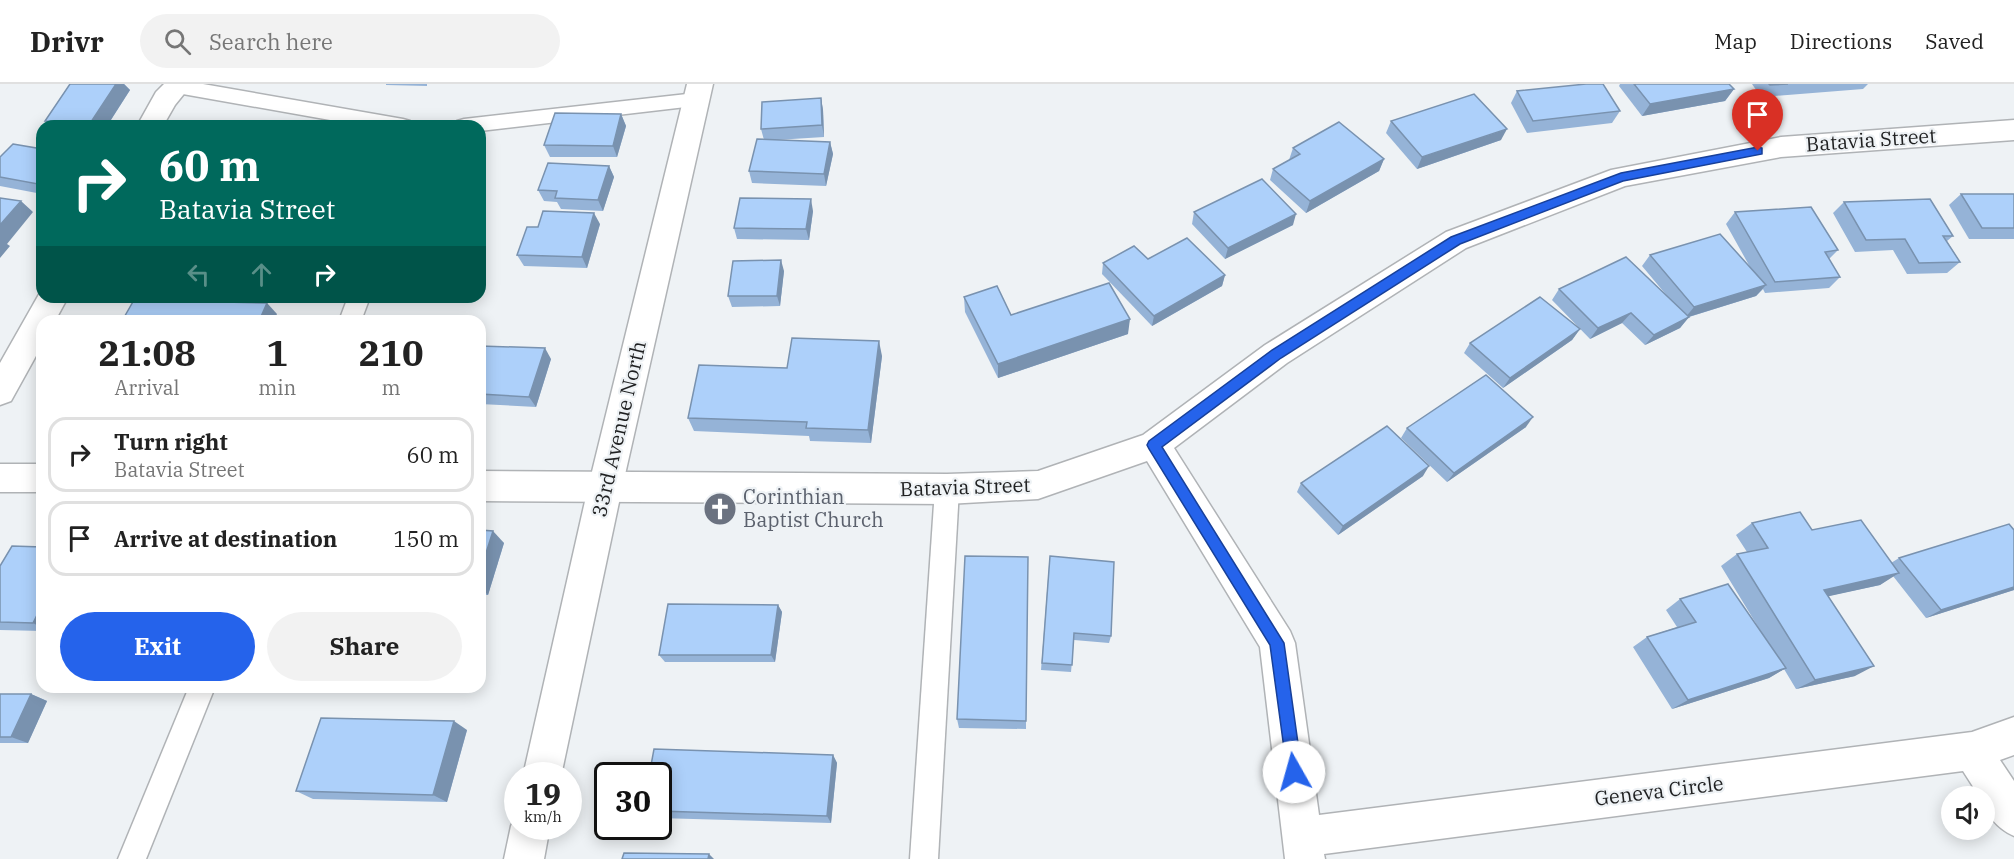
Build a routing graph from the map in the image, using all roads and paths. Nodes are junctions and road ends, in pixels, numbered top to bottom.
1 (178, 85) edge
2 (698, 92) edge
3 (153, 120) edge
4 (370, 120) edge
5 (486, 123) edge
6 (2014, 130) edge
7 (36, 327) edge
8 (0, 392) edge
9 (1154, 445) junction
10 (0, 478) edge
11 (36, 478) edge
12 (486, 486) edge
13 (605, 488) junction
14 (947, 489) junction
15 (200, 693) edge
16 (2014, 736) edge
17 (1972, 751) junction
18 (545, 762) edge
19 (2014, 816) edge
20 (528, 840) edge
21 (1304, 848) edge
22 (132, 859) edge
23 (524, 859) edge
24 (924, 859) edge

1 - 3 street
1 - 4 lane
2 - 5 lane
2 - 13 street, 33rd Avenue North
6 - 9 street, Batavia Street
7 - 8 street
9 - 14 street, Batavia Street
9 - 21 street
10 - 11 street
12 - 13 street, Batavia Street
13 - 14 street, Batavia Street
13 - 18 street, 33rd Avenue North
14 - 24 lane
15 - 22 lane
16 - 17 street, Geneva Circle
17 - 19 street
17 - 21 street, Geneva Circle
20 - 23 street

